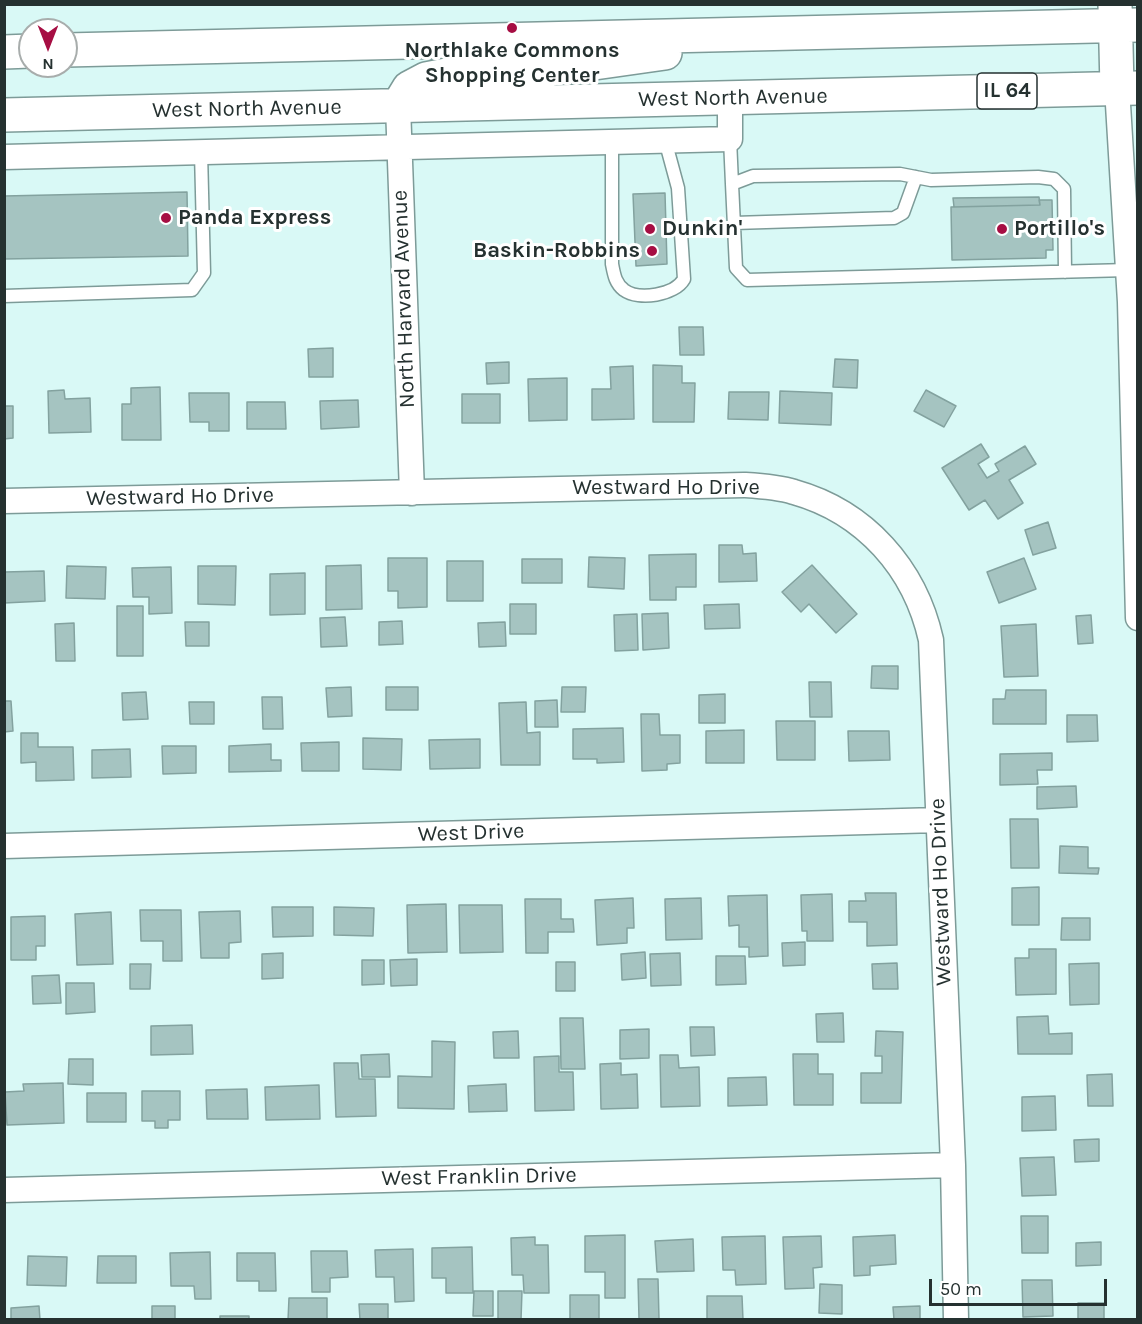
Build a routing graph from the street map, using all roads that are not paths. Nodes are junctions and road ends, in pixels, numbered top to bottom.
1 (1123, 18) edge
2 (807, 33) junction
3 (78, 50) edge
4 (1127, 88) edge
5 (730, 98) junction
6 (398, 105) junction
7 (4, 115) edge
8 (730, 139) junction
9 (665, 140) junction
10 (612, 142) junction
11 (399, 147) junction
12 (201, 152) junction
13 (4, 157) edge
14 (916, 177) junction
15 (732, 184) junction
16 (734, 223) junction
17 (1128, 270) junction
18 (1065, 272) junction
19 (4, 296) edge
20 (412, 493) junction
21 (4, 501) edge
22 (1137, 618) edge
23 (938, 820) junction
24 (4, 846) edge
25 (953, 1165) junction
26 (4, 1190) edge
27 (956, 1320) edge

1 - 2 main road
1 - 4 main road
2 - 3 main road
2 - 6 main road
4 - 5 main road, West North Avenue / IL 64
4 - 17 street
5 - 6 main road, West North Avenue / IL 64
5 - 8 street
6 - 7 main road, West North Avenue / IL 64
6 - 11 street, North Harvard Avenue
8 - 9 street, West North Avenue
8 - 15 lane
9 - 10 street, West North Avenue
9 - 10 lane
10 - 11 street, West North Avenue
11 - 12 street, West North Avenue
11 - 20 street, North Harvard Avenue
12 - 13 street, West North Avenue
12 - 19 lane
14 - 15 lane
14 - 16 lane
14 - 18 lane
15 - 16 lane
16 - 18 lane
17 - 18 lane
17 - 22 street
20 - 21 street, Westward Ho Drive
20 - 23 street, Westward Ho Drive
23 - 24 street, West Drive
23 - 25 street, Westward Ho Drive
25 - 26 street, West Franklin Drive
25 - 27 street, Westward Ho Drive

